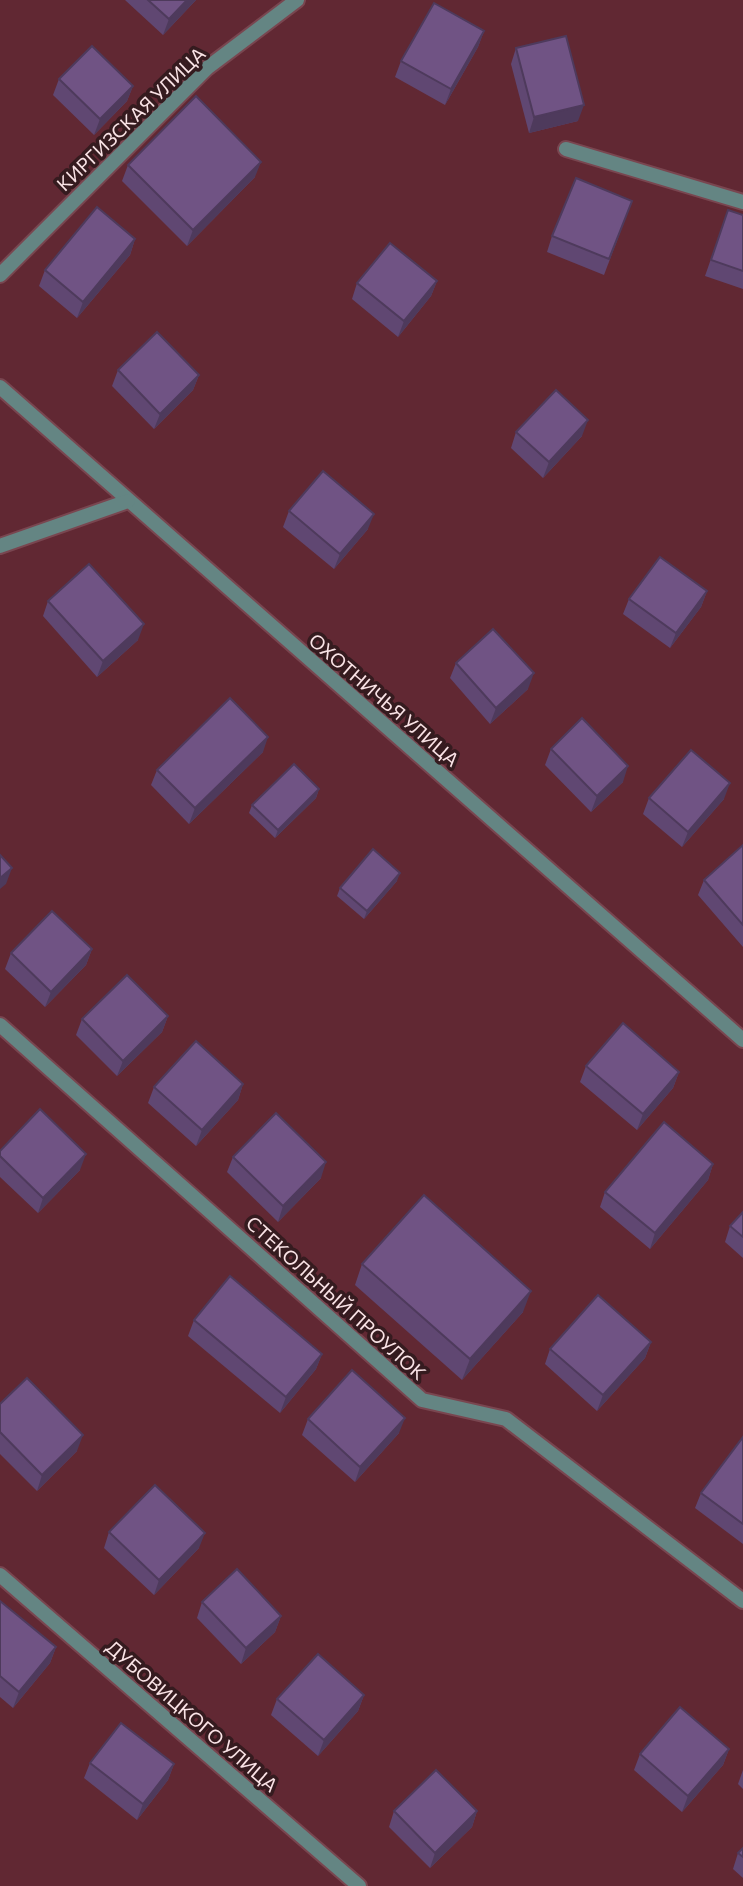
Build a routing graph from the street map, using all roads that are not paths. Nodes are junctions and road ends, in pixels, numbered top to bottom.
1 (297, 0) edge
2 (566, 149) dead end
3 (743, 202) edge
4 (0, 275) edge
5 (0, 387) edge
6 (128, 501) junction
7 (0, 546) edge
8 (0, 1025) edge
9 (743, 1040) edge
10 (0, 1575) edge
11 (743, 1601) edge
12 (359, 1886) edge

1 - 4 street, КИРГИЗСКАЯ УЛИЦА
2 - 3 street
5 - 6 street, ОХОТНИЧЬЯ УЛИЦА
6 - 7 street
6 - 9 street, ОХОТНИЧЬЯ УЛИЦА
8 - 11 street, СТЕКОЛЬНЫЙ ПРОУЛОК
10 - 12 street, ДУБОВИЦКОГО УЛИЦА

